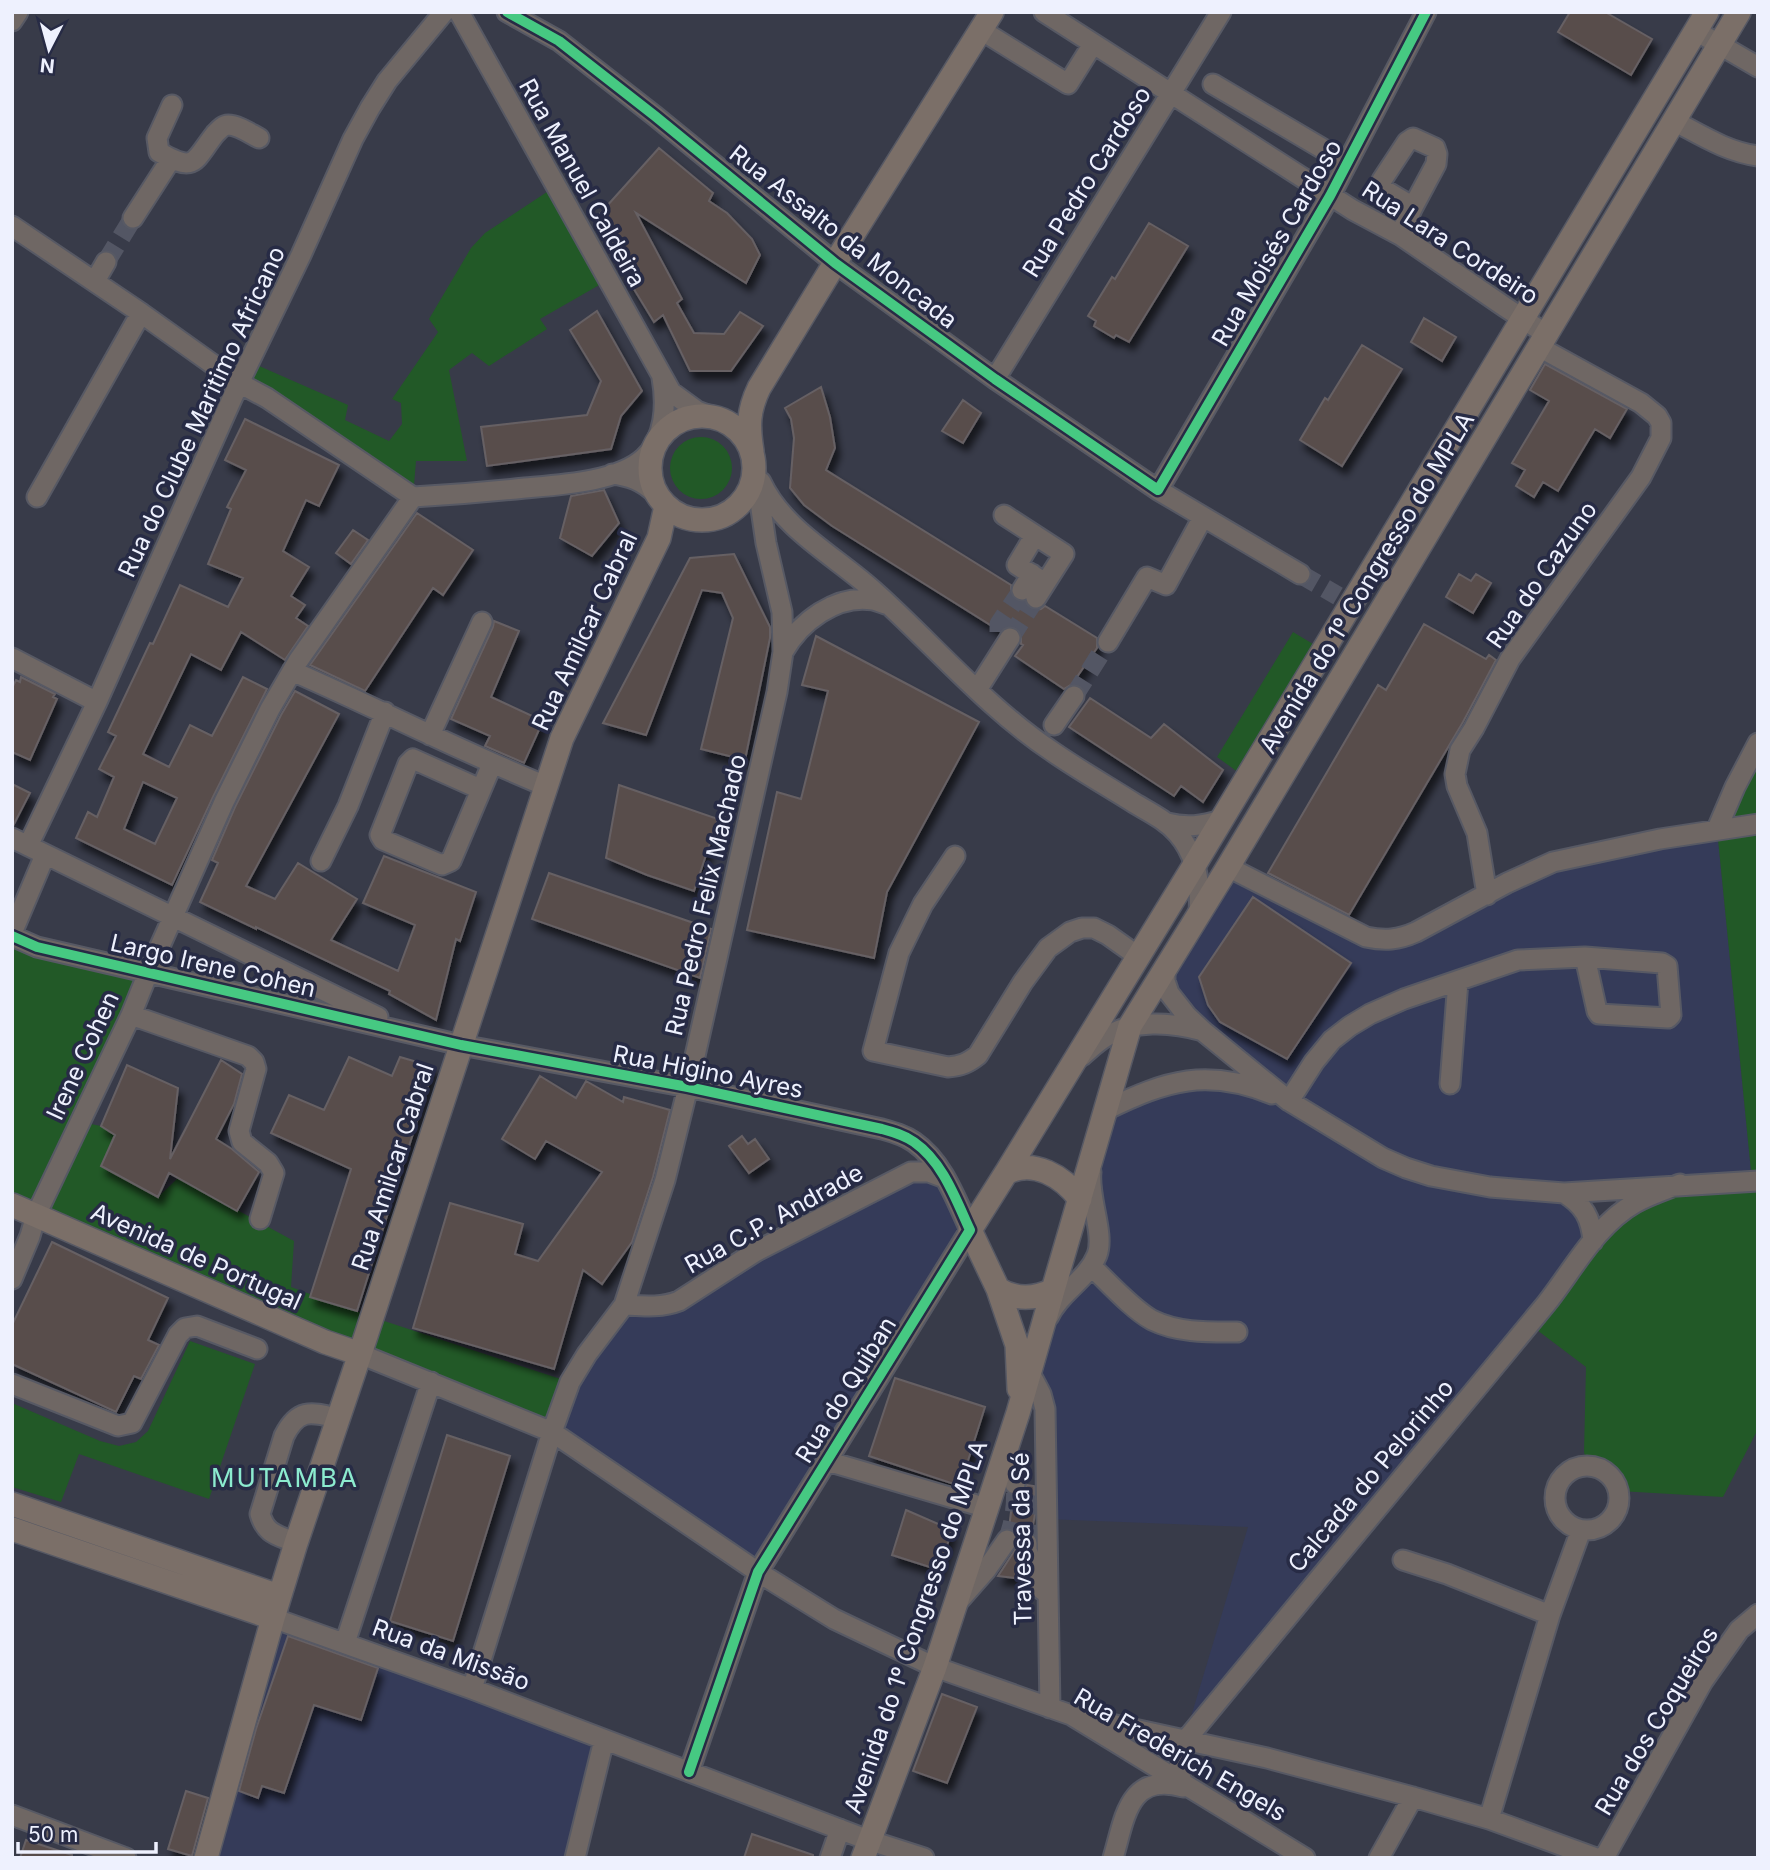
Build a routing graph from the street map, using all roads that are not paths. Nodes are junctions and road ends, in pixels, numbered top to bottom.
1 (18, 12) edge
2 (444, 12) edge
3 (459, 12) edge
4 (507, 12) edge
5 (1044, 12) edge
6 (1222, 12) edge
7 (1426, 12) edge
8 (1740, 12) edge
9 (12, 21) edge
10 (986, 21) edge
11 (1702, 22) edge
12 (1094, 44) junction
13 (1719, 45) junction
14 (1758, 67) edge
15 (1213, 84) dead end
16 (1171, 93) junction
17 (172, 105) dead end
18 (1674, 121) junction
19 (259, 138) dead end
20 (1758, 156) edge
21 (171, 159) junction
22 (1347, 163) junction
23 (1330, 196) junction
24 (1413, 207) dead end
25 (133, 218) tunnel mouth
26 (12, 226) edge
27 (1401, 235) junction
28 (106, 262) tunnel mouth
29 (835, 263) junction
30 (94, 281) junction
31 (141, 313) junction
32 (1523, 319) junction
33 (1543, 340) junction
34 (662, 377) junction
35 (995, 379) junction
36 (239, 383) junction
37 (758, 391) junction
38 (713, 417) junction
39 (655, 444) junction
40 (753, 459) junction
41 (611, 474) junction
42 (1158, 491) junction
43 (37, 497) dead end
44 (413, 497) junction
45 (661, 500) junction
46 (1004, 515) dead end
47 (1203, 517) junction
48 (1035, 535) junction
49 (1300, 574) tunnel mouth
50 (890, 606) junction
51 (482, 622) dead end
52 (1004, 635) tunnel mouth
53 (1108, 642) tunnel mouth
54 (783, 652) junction
55 (12, 658) edge
56 (292, 671) junction
57 (978, 690) junction
58 (1074, 696) tunnel mouth
59 (97, 702) junction
60 (385, 712) junction
61 (1054, 725) dead end
62 (430, 735) junction
63 (1758, 743) edge
64 (492, 764) junction
65 (546, 786) junction
66 (480, 789) junction
67 (1221, 820) junction
68 (1167, 823) junction
69 (1758, 824) edge
70 (1717, 829) junction
71 (29, 847) edge
72 (955, 856) dead end
73 (321, 860) dead end
74 (1195, 864) junction
75 (1228, 867) junction
76 (1487, 895) junction
77 (1199, 913) junction
78 (172, 917) junction
79 (12, 935) edge
80 (1139, 957) junction
81 (1585, 957) junction
82 (1165, 969) junction
83 (148, 973) junction
84 (1458, 981) junction
85 (131, 1014) junction
86 (1130, 1026) junction
87 (407, 1032) junction
88 (1204, 1032) junction
89 (461, 1045) junction
90 (1075, 1061) junction
91 (1450, 1084) dead end
92 (688, 1087) junction
93 (1289, 1101) junction
94 (1106, 1110) junction
95 (1092, 1160) junction
96 (1006, 1173) junction
97 (945, 1178) junction
98 (1758, 1181) edge
99 (1680, 1184) junction
100 (1564, 1194) junction
101 (1080, 1199) junction
102 (12, 1205) edge
103 (36, 1215) junction
104 (260, 1219) dead end
105 (966, 1222) junction
106 (1098, 1231) junction
107 (1592, 1241) junction
108 (1087, 1271) junction
109 (12, 1279) edge
110 (998, 1289) junction
111 (1053, 1290) junction
112 (624, 1305) junction
113 (1237, 1332) dead end
114 (1041, 1334) junction
115 (257, 1349) dead end
116 (360, 1354) junction
117 (1030, 1373) junction
118 (431, 1382) junction
119 (12, 1384) edge
120 (1018, 1413) junction
121 (337, 1418) junction
122 (552, 1432) junction
123 (1005, 1454) junction
124 (1045, 1459) junction
125 (827, 1461) junction
126 (12, 1504) edge
127 (987, 1508) junction
128 (12, 1529) edge
129 (1581, 1531) dead end
130 (1007, 1540) tunnel mouth
131 (296, 1543) junction
132 (1027, 1543) tunnel mouth
133 (1403, 1560) dead end
134 (758, 1572) junction
135 (279, 1596) junction
136 (1046, 1600) junction
137 (954, 1606) junction
138 (1758, 1614) edge
139 (1550, 1615) junction
140 (272, 1618) junction
141 (345, 1643) junction
142 (934, 1667) junction
143 (472, 1689) junction
144 (1050, 1708) junction
145 (1071, 1715) junction
146 (604, 1740) junction
147 (1185, 1741) junction
148 (689, 1772) junction
149 (1189, 1787) junction
150 (1413, 1797) junction
151 (1489, 1819) junction
152 (14, 1822) edge
153 (839, 1829) junction
154 (865, 1849) edge
155 (126, 1858) edge
156 (206, 1858) edge
157 (575, 1858) edge
158 (830, 1858) edge
159 (925, 1858) edge
160 (1113, 1858) edge
161 (1305, 1858) edge
162 (1379, 1858) edge
163 (1596, 1858) edge
164 (1604, 1858) edge

1 - 9 street
2 - 36 street, Rua do Clube Maritimo Africano
3 - 34 street, Rua Manuel Caldeira
4 - 29 street, Rua Assalto da Moncada
5 - 12 street, Rua Lara Cordeiro
6 - 16 street, Rua Pedro Cardoso
7 - 22 street, Rua Moisés Cardoso
8 - 13 main road, Avenida do 1º Congresso do MPLA
10 - 12 street
10 - 29 main road
11 - 13 street
11 - 32 main road, Avenida do 1º Congresso do MPLA
12 - 16 street, Rua Lara Cordeiro
13 - 14 street
13 - 18 main road, Avenida do 1º Congresso do MPLA
15 - 22 street
16 - 23 street, Rua Lara Cordeiro
16 - 35 street, Rua Pedro Cardoso
17 - 21 street
18 - 20 street
18 - 33 main road, Avenida do 1º Congresso do MPLA
19 - 21 street
21 - 25 street
22 - 23 street, Rua Moisés Cardoso
23 - 27 street, Rua Lara Cordeiro
23 - 42 street, Rua Moisés Cardoso
24 - 27 street
26 - 30 street
27 - 32 street, Rua Lara Cordeiro
28 - 30 street
29 - 35 street, Rua Assalto da Moncada
29 - 37 main road
30 - 31 street
31 - 36 street
31 - 43 street
32 - 33 street, Rua Lara Cordeiro
32 - 67 main road, Avenida do 1º Congresso do MPLA
33 - 75 main road, Avenida do 1º Congresso do MPLA
33 - 76 street, Rua do Cazuno
34 - 38 street, Rua Manuel Caldeira
34 - 39 street, Rua Manuel Caldeira
35 - 42 street, Rua Assalto da Moncada
36 - 44 street
36 - 59 street, Rua do Clube Maritimo Africano
37 - 38 main road
37 - 40 main road
38 - 39 main road
38 - 40 main road
39 - 41 street
39 - 45 main road
40 - 45 main road
40 - 50 street
40 - 54 street, Rua Pedro Felix Machado
41 - 44 street
41 - 45 street
42 - 47 street, Rua Assalto da Moncada
44 - 56 street, Irene Cohen
45 - 65 main road, Rua Amilcar Cabral
46 - 48 street
47 - 49 street, Rua Assalto da Moncada
47 - 53 street
48 - 48 street
50 - 54 street
50 - 57 street
51 - 62 street
52 - 57 street
54 - 92 street, Rua Pedro Felix Machado
55 - 59 street
56 - 60 street
56 - 78 street, Irene Cohen
57 - 68 street
58 - 61 street
59 - 71 street, Rua do Clube Maritimo Africano
60 - 62 street
60 - 73 street
62 - 64 street
63 - 70 street
64 - 65 street
64 - 66 street
65 - 89 main road, Rua Amilcar Cabral
66 - 66 street
67 - 68 street
67 - 74 main road, Avenida do 1º Congresso do MPLA
68 - 74 street
69 - 70 street
70 - 76 street
71 - 78 street
71 - 79 street, Rua do Clube Maritimo Africano
72 - 80 street
74 - 77 street
74 - 80 main road, Avenida do 1º Congresso do MPLA
75 - 76 street
75 - 77 main road, Avenida do 1º Congresso do MPLA
77 - 82 main road, Avenida do 1º Congresso do MPLA
78 - 83 street, Irene Cohen
78 - 87 street
79 - 83 street, Largo Irene Cohen
80 - 90 main road, Avenida do 1º Congresso do MPLA
81 - 81 street
81 - 84 street
82 - 86 main road, Avenida do 1º Congresso do MPLA
82 - 88 street
83 - 85 street, Irene Cohen
83 - 87 street, Largo Irene Cohen
84 - 91 street
84 - 93 street
85 - 103 street, Irene Cohen
85 - 104 street
86 - 88 street
86 - 90 street
86 - 94 main road, Avenida do 1º Congresso do MPLA
87 - 89 street, Rua Higino Ayres
88 - 93 street
89 - 92 street, Rua Higino Ayres
89 - 116 main road, Rua Amilcar Cabral
90 - 96 main road, Avenida do 1º Congresso do MPLA
92 - 97 street, Rua Higino Ayres
92 - 112 street, Rua Pedro Felix Machado
93 - 94 street
93 - 100 street
94 - 95 main road, Avenida do 1º Congresso do MPLA
95 - 101 main road, Avenida do 1º Congresso do MPLA
95 - 106 street
96 - 101 main road
96 - 105 main road
97 - 105 street, Rua Higino Ayres
97 - 112 street, Rua C.P. Andrade
98 - 99 street
99 - 100 street
99 - 107 street, Calcada do Pelorinho
100 - 107 street
101 - 106 street
101 - 111 main road
102 - 103 main road, Avenida de Portugal
103 - 109 street, Irene Cohen
103 - 116 main road, Avenida de Portugal
105 - 110 main road
105 - 125 street, Rua do Quiban
106 - 108 street
107 - 147 street, Calcada do Pelorinho
108 - 111 street
108 - 113 street
108 - 114 street
110 - 111 main road
110 - 120 main road, Avenida do 1º Congresso do MPLA
111 - 114 main road, Avenida do 1º Congresso do MPLA
112 - 122 street, Rua Pedro Felix Machado
114 - 117 main road, Avenida do 1º Congresso do MPLA
115 - 119 street
116 - 118 street, Rua Frederich Engels
116 - 121 main road, Rua Amilcar Cabral
117 - 120 main road, Avenida do 1º Congresso do MPLA
117 - 124 street, Travessa da Sé
118 - 122 street, Rua Frederich Engels
118 - 141 street
120 - 123 main road, Avenida do 1º Congresso do MPLA
121 - 131 main road, Rua Amilcar Cabral
121 - 131 street
122 - 134 street, Rua Frederich Engels
122 - 143 street, Rua Pedro Felix Machado
123 - 124 street
123 - 127 main road, Avenida do 1º Congresso do MPLA
124 - 136 street, Travessa da Sé
125 - 127 street
125 - 134 street, Rua do Quiban
126 - 135 main road
127 - 137 main road, Avenida do 1º Congresso do MPLA
128 - 140 main road, Rua da Missão
129 - 139 street
130 - 137 street
131 - 135 main road, Rua Amilcar Cabral
132 - 136 street
133 - 139 street
134 - 142 street, Rua Frederich Engels
134 - 148 street, Rua do Quiban
135 - 140 main road, Rua Amilcar Cabral
136 - 144 street, Travessa da Sé
137 - 142 main road, Avenida do 1º Congresso do MPLA
138 - 164 street, Rua dos Coqueiros
139 - 151 street
140 - 141 street, Rua da Missão
140 - 156 main road, Rua Amilcar Cabral
141 - 143 street, Rua da Missão
142 - 144 street, Rua Frederich Engels
142 - 154 main road, Avenida do 1º Congresso do MPLA
143 - 146 street, Rua da Missão
144 - 145 street, Rua Frederich Engels
145 - 147 street
145 - 149 street, Rua Frederich Engels
146 - 148 street, Rua da Missão
146 - 157 street
147 - 149 street
147 - 150 street
148 - 153 street, Rua da Missão
149 - 160 street
149 - 161 street, Rua Frederich Engels
150 - 151 street
150 - 162 street
151 - 163 street
152 - 155 street
153 - 154 street, Rua da Missão
153 - 158 street
154 - 159 street, Rua da Missão

